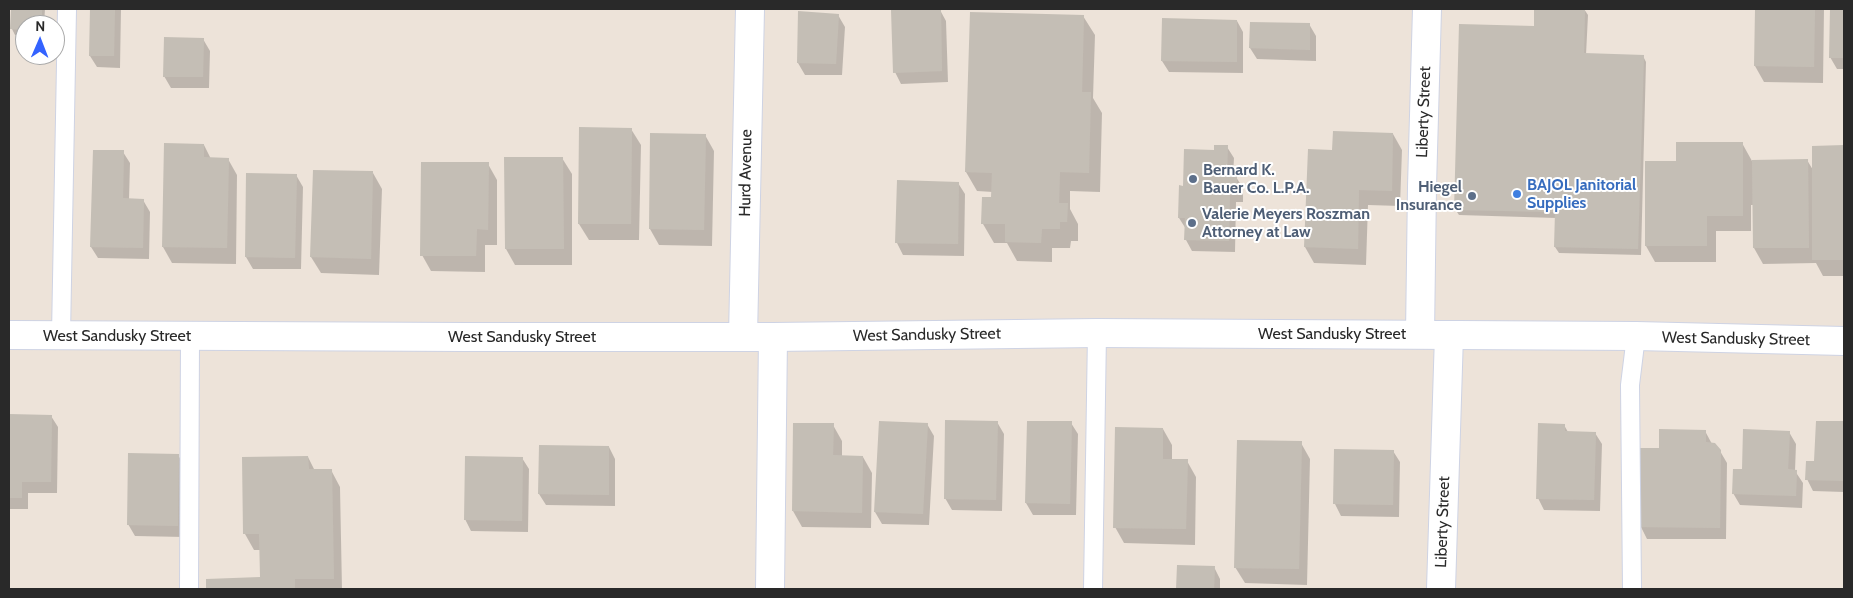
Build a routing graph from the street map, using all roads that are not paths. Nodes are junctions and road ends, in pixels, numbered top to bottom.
1 (67, 9) edge
2 (750, 9) edge
3 (1427, 9) edge
4 (1097, 333) junction
5 (9, 335) edge
6 (61, 335) junction
7 (1420, 335) junction
8 (1449, 335) junction
9 (190, 336) junction
10 (1636, 336) junction
11 (742, 337) junction
12 (773, 337) junction
13 (1844, 341) edge
14 (189, 589) edge
15 (770, 589) edge
16 (1092, 589) edge
17 (1441, 589) edge
18 (1632, 589) edge

1 - 6 lane
2 - 11 street, Hurd Avenue
3 - 7 street, Liberty Street
4 - 7 street, West Sandusky Street
4 - 12 street, West Sandusky Street
4 - 16 lane
5 - 6 street, West Sandusky Street
6 - 9 street, West Sandusky Street
7 - 8 street, West Sandusky Street
8 - 10 street, West Sandusky Street
8 - 17 street, Liberty Street
9 - 11 street, West Sandusky Street
9 - 14 lane
10 - 13 street, West Sandusky Street
10 - 18 lane
11 - 12 street, West Sandusky Street
12 - 15 street

